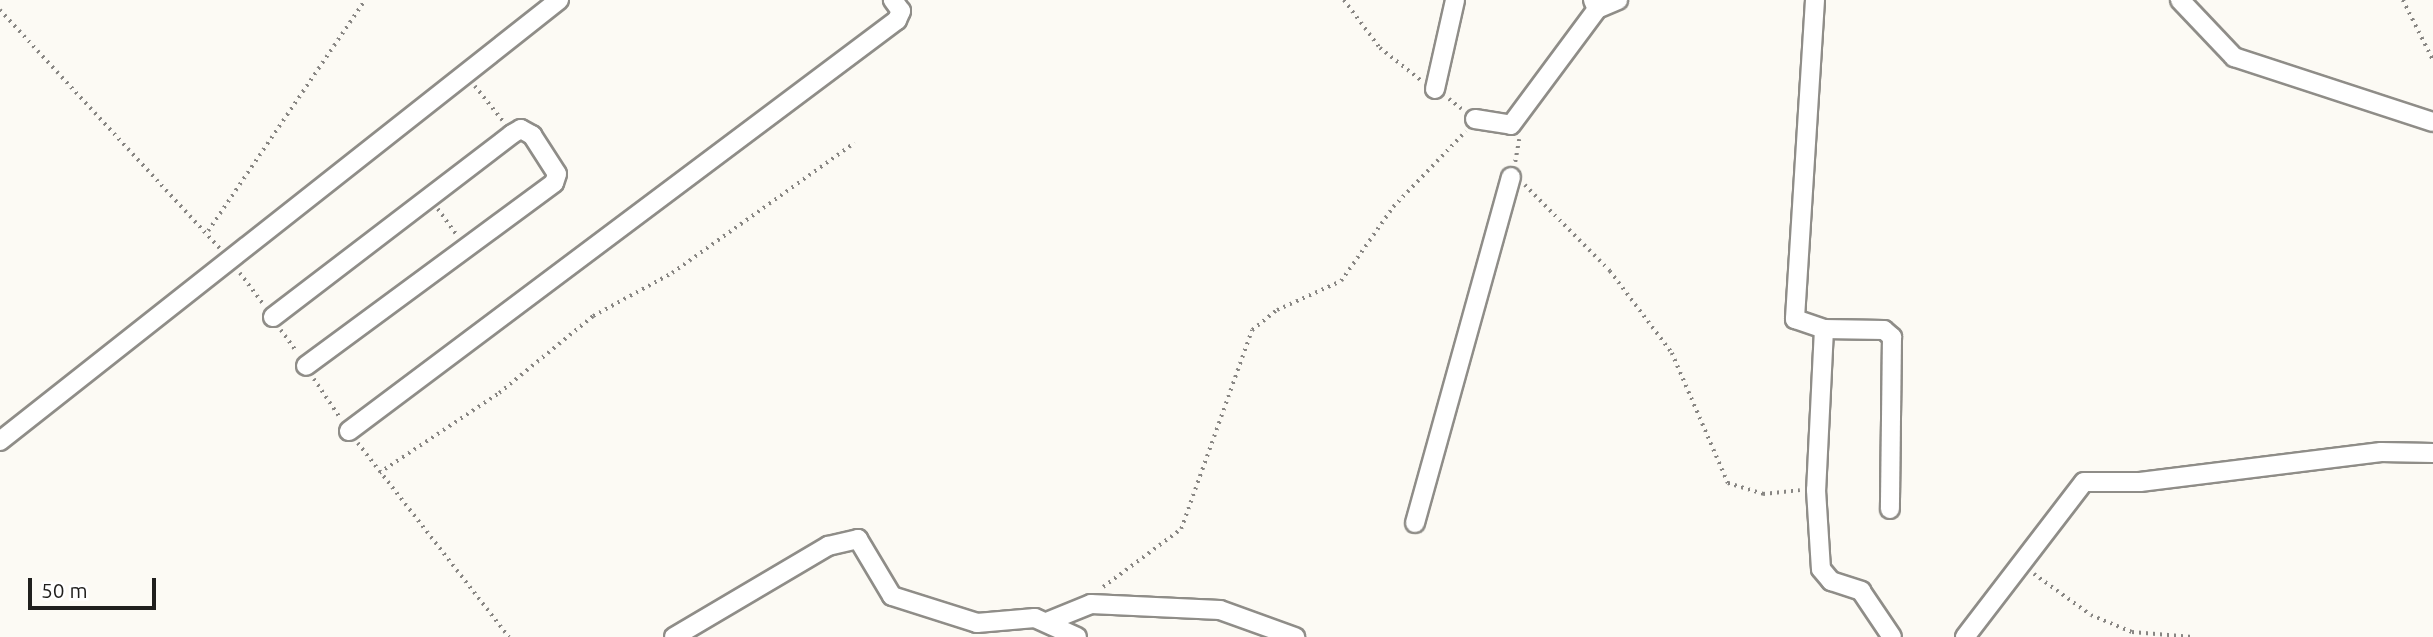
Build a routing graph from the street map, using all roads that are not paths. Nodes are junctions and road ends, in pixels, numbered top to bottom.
1 (559, 0) edge
2 (893, 0) edge
3 (1455, 0) edge
4 (1618, 0) edge
5 (1815, 0) edge
6 (2180, 0) edge
7 (1595, 5) edge
8 (1435, 89) road end
9 (1475, 119) road end
10 (2433, 122) edge
11 (1511, 177) road end
12 (273, 317) dead end
13 (1824, 329) junction
14 (306, 366) dead end
15 (349, 431) dead end
16 (0, 441) edge
17 (2433, 453) edge
18 (1890, 509) dead end
19 (1415, 523) dead end
20 (1049, 621) junction
21 (674, 637) edge
22 (1077, 637) edge
23 (1295, 637) edge
24 (1892, 637) edge
25 (1965, 637) edge

1 - 16 street
2 - 15 street
3 - 8 street
4 - 7 street
5 - 13 street
6 - 10 street
7 - 9 street
11 - 19 street
12 - 14 street
13 - 18 street
13 - 24 street
17 - 25 street
20 - 21 street
20 - 22 street
20 - 23 street

